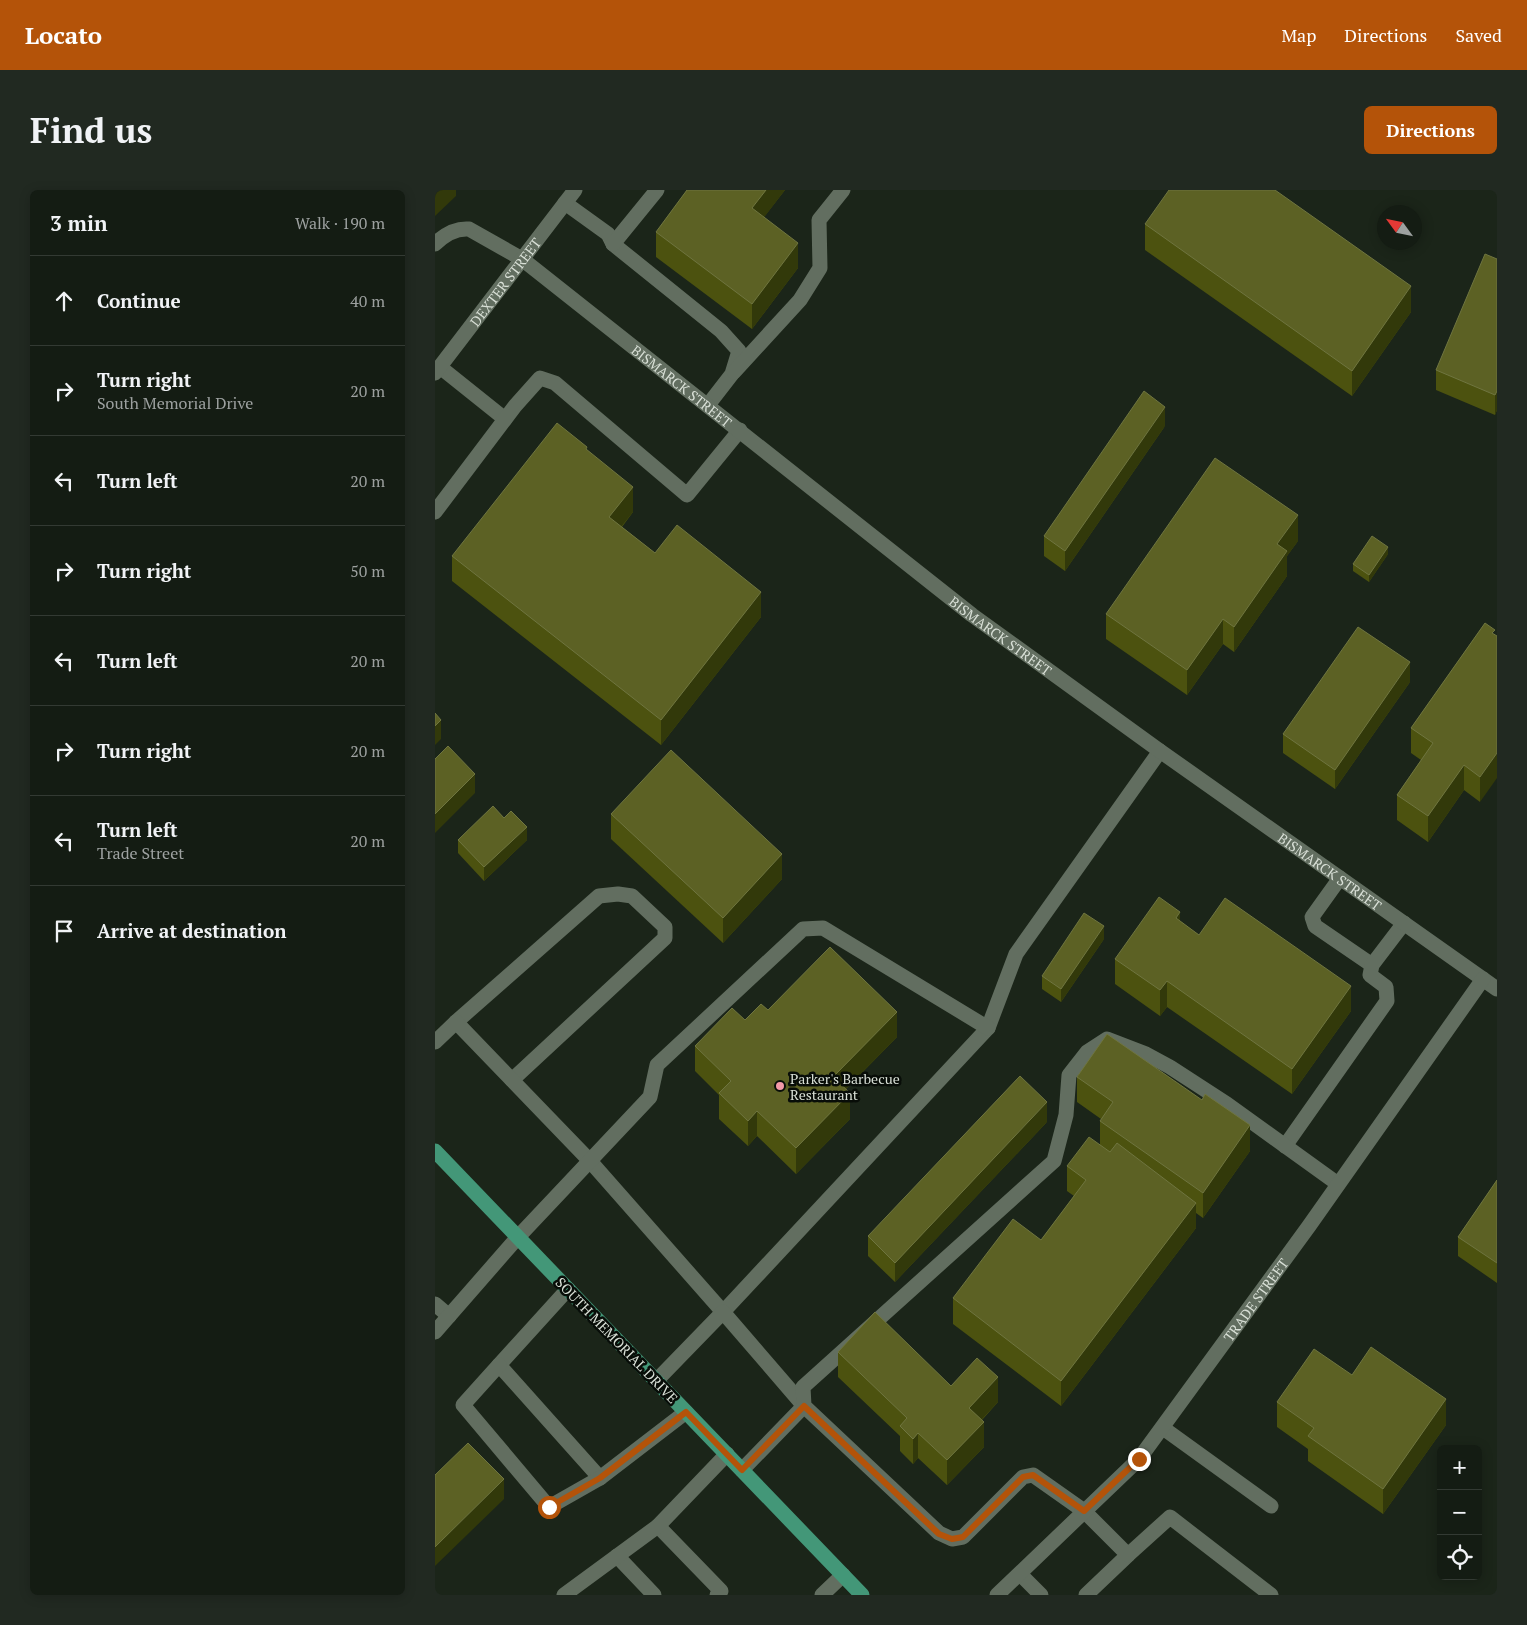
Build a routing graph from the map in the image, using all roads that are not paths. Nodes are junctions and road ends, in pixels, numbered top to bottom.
1 (575, 190) edge
2 (657, 190) edge
3 (843, 190) edge
4 (565, 203) junction
5 (435, 244) edge
6 (613, 244) junction
7 (522, 259) junction
8 (437, 370) edge
9 (732, 374) junction
10 (708, 405) junction
11 (505, 419) junction
12 (740, 430) junction
13 (435, 512) edge
14 (1160, 751) junction
15 (1340, 878) junction
16 (1404, 924) junction
17 (1372, 965) junction
18 (1483, 980) junction
19 (1497, 989) edge
20 (456, 1022) junction
21 (988, 1028) junction
22 (435, 1042) edge
23 (512, 1080) junction
24 (1285, 1146) junction
25 (435, 1151) edge
26 (591, 1161) junction
27 (1338, 1184) junction
28 (518, 1237) junction
29 (568, 1289) junction
30 (435, 1304) edge
31 (723, 1312) junction
32 (449, 1316) junction
33 (435, 1332) edge
34 (499, 1365) junction
35 (657, 1381) junction
36 (804, 1406) junction
37 (686, 1412) junction
38 (1163, 1428) junction
39 (727, 1454) junction
40 (742, 1470) junction
41 (600, 1478) junction
42 (1271, 1506) dead end
43 (1084, 1511) junction
44 (658, 1526) junction
45 (1127, 1555) junction
46 (617, 1556) junction
47 (1020, 1574) junction
48 (843, 1575) junction
49 (574, 1592) edge
50 (654, 1595) edge
51 (717, 1595) edge
52 (822, 1595) edge
53 (862, 1595) edge
54 (997, 1595) edge
55 (1041, 1595) edge
56 (1086, 1595) edge
57 (1271, 1595) edge

1 - 4 street, DEXTER STREET
2 - 6 street
3 - 9 street
4 - 6 street
4 - 7 street, DEXTER STREET
5 - 7 street, BISMARCK STREET
6 - 9 street
7 - 8 street, DEXTER STREET
7 - 10 street, BISMARCK STREET
8 - 11 street
9 - 10 street
10 - 12 street, BISMARCK STREET
11 - 12 street
11 - 13 street
12 - 14 street, BISMARCK STREET
14 - 15 street, BISMARCK STREET
14 - 21 street
15 - 16 street, BISMARCK STREET
15 - 17 street
16 - 17 street
16 - 18 street, BISMARCK STREET
17 - 24 street
18 - 19 street, BISMARCK STREET
18 - 27 street, TRADE STREET
20 - 22 street
20 - 23 street
20 - 23 street
21 - 26 street
21 - 31 street
23 - 26 street
24 - 27 street
24 - 36 street
25 - 28 main road, SOUTH MEMORIAL DRIVE
26 - 28 street
26 - 31 street
27 - 38 street, TRADE STREET
28 - 29 main road, SOUTH MEMORIAL DRIVE
28 - 32 street
29 - 34 street
29 - 35 main road, SOUTH MEMORIAL DRIVE
30 - 32 street
31 - 35 street
31 - 36 street
32 - 33 street
34 - 41 street
34 - 41 street
35 - 37 main road, SOUTH MEMORIAL DRIVE
36 - 40 street
36 - 43 street
37 - 39 main road, SOUTH MEMORIAL DRIVE
37 - 41 street
38 - 42 street
38 - 43 street, TRADE STREET
39 - 40 main road, SOUTH MEMORIAL DRIVE
39 - 44 street
40 - 48 main road, SOUTH MEMORIAL DRIVE
43 - 45 street
43 - 47 street, TRADE STREET
44 - 46 street
44 - 51 street
45 - 56 street
45 - 57 street
46 - 49 street
46 - 50 street
47 - 54 street, TRADE STREET
47 - 55 street
48 - 52 street
48 - 53 main road, SOUTH MEMORIAL DRIVE

